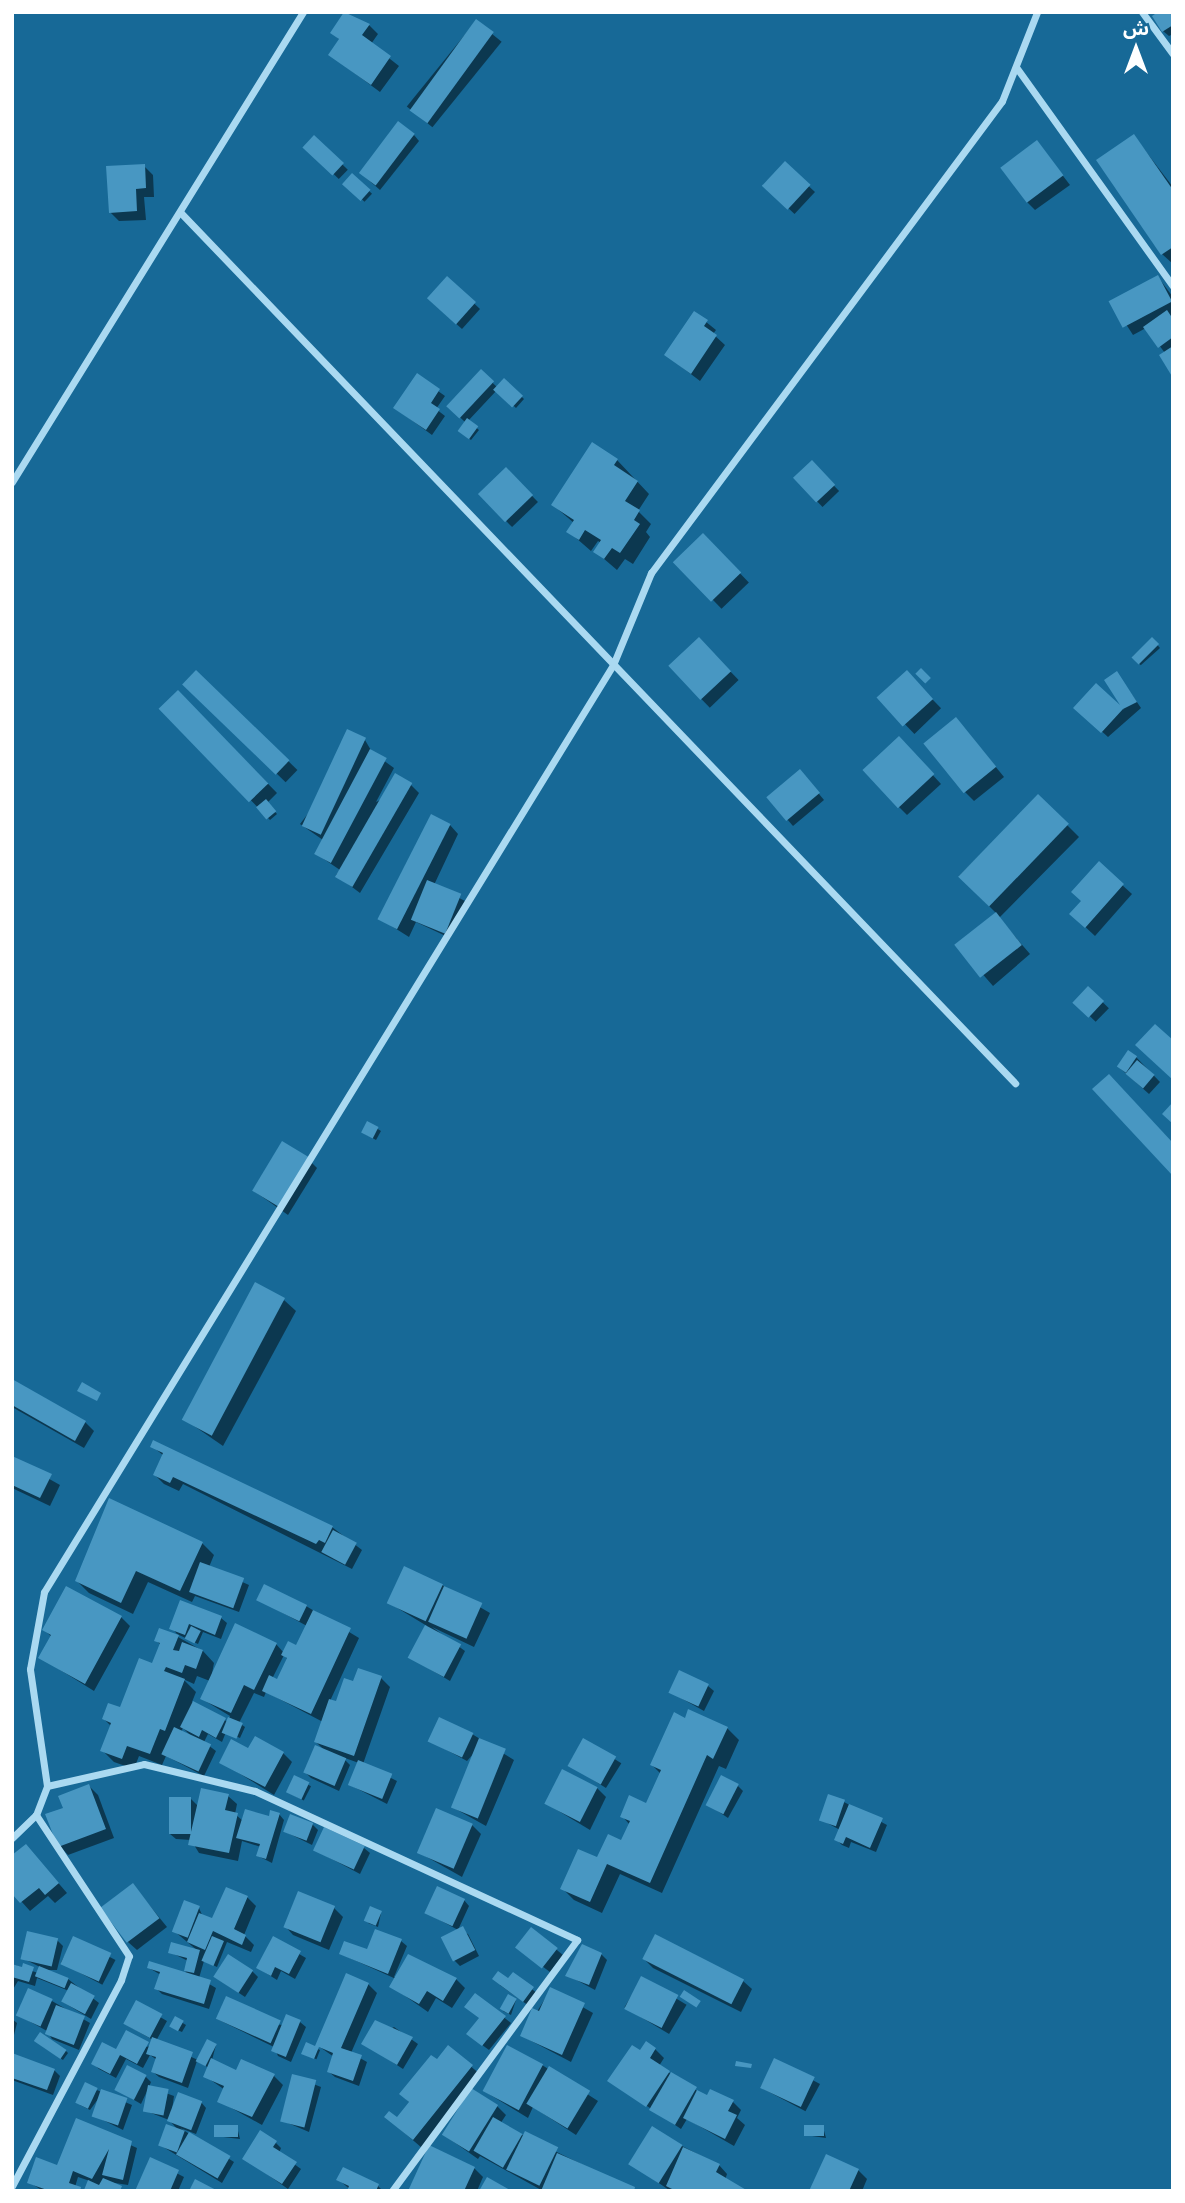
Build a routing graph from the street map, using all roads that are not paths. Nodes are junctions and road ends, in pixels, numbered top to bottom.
1 (303, 12) edge
2 (1037, 12) edge
3 (1142, 12) edge
4 (1173, 54) edge
5 (1016, 67) junction
6 (180, 212) junction
7 (1173, 286) edge
8 (12, 482) edge
9 (613, 665) junction
10 (1015, 1083) dead end
11 (47, 1786) junction
12 (36, 1815) junction
13 (12, 1838) edge
14 (12, 2186) edge
15 (392, 2191) edge

1 - 6 street
2 - 5 street
3 - 4 street
5 - 7 street
5 - 9 street
6 - 8 street
6 - 9 street
9 - 10 street
9 - 11 street
11 - 12 street
11 - 15 street
12 - 13 street
12 - 14 street

